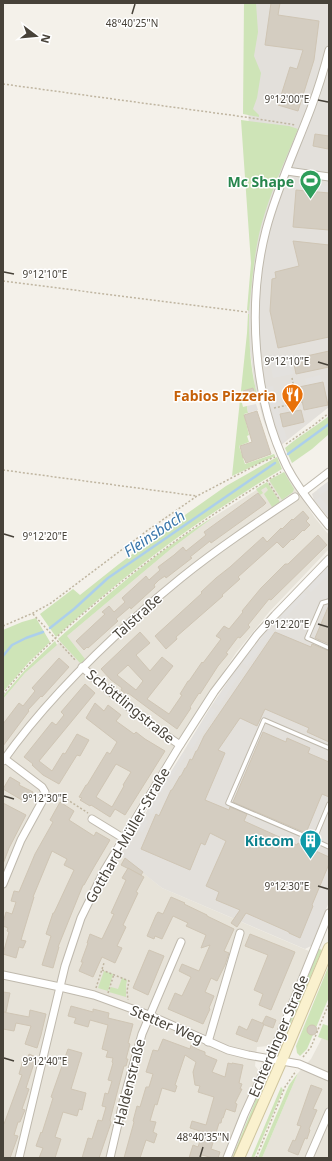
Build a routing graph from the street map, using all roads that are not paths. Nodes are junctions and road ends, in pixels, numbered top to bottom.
1 (329, 50) edge
2 (286, 171) junction
3 (329, 177) edge
4 (329, 472) edge
5 (303, 492) junction
6 (295, 497) dead end
7 (329, 526) edge
8 (329, 559) edge
9 (329, 601) edge
10 (329, 648) edge
11 (82, 667) junction
12 (180, 745) junction
13 (329, 748) edge
14 (4, 760) edge
15 (329, 804) edge
16 (92, 819) road end
17 (123, 838) junction
18 (314, 840) junction
19 (329, 847) edge
20 (3, 884) edge
21 (329, 913) edge
22 (240, 933) dead end
23 (181, 942) dead end
24 (329, 948) edge
25 (3, 975) edge
26 (60, 987) junction
27 (149, 1015) junction
28 (208, 1042) junction
29 (270, 1059) junction
30 (282, 1060) junction
31 (329, 1077) edge
32 (329, 1112) edge
33 (19, 1158) edge
34 (110, 1158) edge
35 (226, 1158) edge
36 (239, 1158) edge
37 (309, 1158) edge

1 - 2 street
2 - 3 street
2 - 5 street
4 - 5 street
5 - 7 street
6 - 11 street, Talstraße
8 - 12 street, Gotthard-Müller-Straße
9 - 10 lane
11 - 12 street, Schöttlingstraße
11 - 14 street, Talstraße
12 - 17 street, Gotthard-Müller-Straße
13 - 18 lane
14 - 20 street
15 - 18 lane
16 - 17 street
17 - 26 street, Gotthard-Müller-Straße
18 - 19 lane
21 - 29 street, Echterdinger Straße
22 - 28 street
23 - 27 street, Haldenstraße
24 - 30 main road, Echterdinger Straße
25 - 26 street, Stetter Weg
26 - 27 street, Stetter Weg
26 - 33 street, Gotthard-Müller-Straße
27 - 28 street, Stetter Weg
27 - 34 street, Haldenstraße
28 - 29 street, Stetter Weg
29 - 30 street, Stetter Weg
29 - 35 street, Echterdinger Straße
30 - 31 street, Stetter Weg
30 - 36 main road, Echterdinger Straße
32 - 37 street

